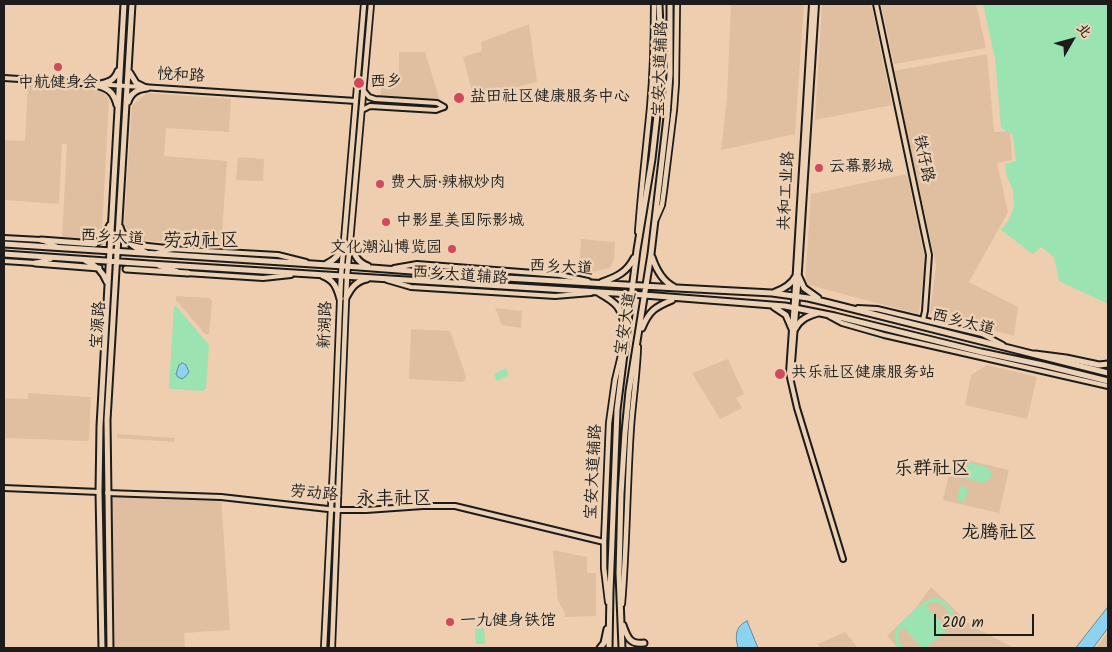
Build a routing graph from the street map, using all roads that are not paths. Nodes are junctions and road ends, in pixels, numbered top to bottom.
1 (124, 4) edge
2 (132, 4) edge
3 (364, 4) edge
4 (371, 4) edge
5 (654, 4) edge
6 (659, 4) edge
7 (670, 4) edge
8 (677, 4) edge
9 (812, 4) edge
10 (816, 4) edge
11 (876, 4) edge
12 (121, 61) junction
13 (129, 65) junction
14 (4, 78) edge
15 (96, 85) junction
16 (119, 86) junction
17 (127, 87) junction
18 (147, 88) junction
19 (363, 90) junction
20 (356, 101) junction
21 (362, 110) junction
22 (118, 111) junction
23 (126, 114) junction
24 (112, 217) junction
25 (120, 217) junction
26 (654, 223) junction
27 (4, 238) edge
28 (41, 240) junction
29 (347, 242) junction
30 (4, 244) edge
31 (95, 244) junction
32 (132, 245) junction
33 (60, 248) junction
34 (77, 249) junction
35 (171, 249) junction
36 (637, 250) junction
37 (110, 252) junction
38 (118, 252) junction
39 (4, 254) edge
40 (149, 254) junction
41 (651, 254) junction
42 (55, 257) junction
43 (78, 259) junction
44 (4, 260) edge
45 (110, 261) junction
46 (117, 262) junction
47 (35, 263) junction
48 (150, 264) junction
49 (320, 265) junction
50 (342, 266) junction
51 (348, 266) junction
52 (99, 268) junction
53 (373, 268) junction
54 (126, 269) junction
55 (188, 273) junction
56 (302, 273) junction
57 (318, 274) junction
58 (341, 276) junction
59 (347, 276) junction
60 (797, 276) junction
61 (374, 278) junction
62 (116, 280) junction
63 (597, 283) junction
64 (108, 284) junction
65 (632, 285) junction
66 (645, 286) junction
67 (677, 288) junction
68 (598, 292) junction
69 (772, 292) junction
70 (108, 294) junction
71 (115, 294) junction
72 (631, 294) junction
73 (644, 296) junction
74 (796, 296) junction
75 (343, 298) junction
76 (675, 298) junction
77 (825, 302) junction
78 (769, 305) junction
79 (795, 308) junction
80 (851, 308) junction
81 (821, 312) junction
82 (923, 320) junction
83 (794, 329) junction
84 (627, 334) junction
85 (639, 336) junction
86 (1011, 349) junction
87 (981, 352) junction
88 (1035, 354) junction
89 (970, 355) junction
90 (1108, 364) edge
91 (1108, 373) edge
92 (1108, 381) edge
93 (1108, 386) edge
94 (4, 488) edge
95 (99, 492) junction
96 (107, 493) junction
97 (331, 510) junction
98 (337, 510) junction
99 (604, 542) junction
100 (843, 559) dead end
101 (609, 614) junction
102 (621, 619) junction
103 (101, 628) junction
104 (109, 628) junction
105 (644, 643) dead end
106 (102, 648) edge
107 (110, 648) edge
108 (324, 648) edge
109 (332, 648) edge
110 (600, 648) edge
111 (610, 648) edge
112 (622, 648) edge

1 - 12 main road, 宝源路
2 - 13 main road, 宝源路
3 - 20 main road, 新湖路
4 - 19 main road, 新湖路
5 - 36 main road, 宝安大道辅路
6 - 36 main road, 宝安大道
7 - 26 main road, 宝安大道
8 - 26 main road, 宝安大道辅路
9 - 60 street, 共和工业路
10 - 60 street, 共和工业路
11 - 82 street, 铁仔路
12 - 15 main road
12 - 16 main road, 宝源路
13 - 17 main road, 宝源路
13 - 18 main road
14 - 15 street, 悦和路
15 - 16 street, 悦和路
15 - 22 main road
16 - 17 street, 悦和路
16 - 22 main road, 宝源路
17 - 18 street, 悦和路
17 - 23 main road, 宝源路
18 - 20 street, 悦和路
18 - 23 main road
19 - 21 main road, 新湖路
19 - 21 street
20 - 29 main road, 新湖路
21 - 29 main road, 新湖路
22 - 24 main road, 宝源路
23 - 25 main road, 宝源路
24 - 31 main road
24 - 37 main road, 宝源路
25 - 32 main road
25 - 38 main road, 宝源路
26 - 41 main road, 宝安大道
27 - 28 street
28 - 31 main road
28 - 33 street
29 - 49 main road
29 - 50 main road, 新湖路
29 - 51 main road, 新湖路
29 - 53 main road
30 - 33 main road, 西乡大道
31 - 34 main road
32 - 35 main road
32 - 40 main road
33 - 34 main road, 西乡大道
34 - 37 main road, 西乡大道
35 - 40 street
35 - 49 street
36 - 63 main road
36 - 65 main road, 宝安大道
37 - 38 main road, 西乡大道
37 - 45 main road, 宝源路
38 - 40 main road, 西乡大道
38 - 46 main road, 宝源路
39 - 42 main road, 西乡大道
40 - 49 main road, 西乡大道
41 - 66 main road, 宝安大道
41 - 67 main road
42 - 43 main road, 西乡大道
42 - 47 street
43 - 45 main road, 西乡大道
43 - 52 main road
44 - 47 street
45 - 46 main road, 西乡大道
45 - 64 main road, 宝源路
46 - 48 main road, 西乡大道
46 - 62 main road, 宝源路
47 - 52 main road
48 - 54 main road
48 - 55 street
48 - 56 main road, 西乡大道
49 - 50 main road, 西乡大道
50 - 51 main road, 西乡大道
50 - 58 main road, 新湖路
51 - 53 main road, 西乡大道
51 - 59 main road, 新湖路
52 - 64 main road
53 - 63 main road, 西乡大道
54 - 55 main road
54 - 62 main road
55 - 56 street
56 - 57 main road, 西乡大道
57 - 58 main road, 西乡大道
57 - 75 main road
58 - 59 main road, 西乡大道
58 - 75 main road, 新湖路
59 - 61 main road, 西乡大道
59 - 75 main road, 新湖路
60 - 69 main road
60 - 74 street, 共和工业路
60 - 77 main road
61 - 68 main road, 西乡大道
61 - 75 main road
62 - 71 main road, 宝源路
63 - 65 main road, 西乡大道
64 - 70 main road, 宝源路
65 - 66 main road, 西乡大道
65 - 72 main road, 宝安大道
66 - 67 main road, 西乡大道
66 - 73 main road, 宝安大道
67 - 69 main road, 西乡大道
68 - 72 main road, 西乡大道
68 - 84 main road
69 - 74 main road, 西乡大道
70 - 71 main road
70 - 95 main road, 宝源路
71 - 96 main road, 宝源路
72 - 73 main road, 西乡大道
72 - 84 main road, 宝安大道
73 - 76 main road, 西乡大道
73 - 85 main road, 宝安大道
74 - 77 main road, 西乡大道
74 - 79 street, 共和工业路
75 - 97 main road, 新湖路
75 - 98 main road, 新湖路
76 - 78 main road, 西乡大道
76 - 85 main road
77 - 80 main road, 西乡大道
78 - 79 main road, 西乡大道
78 - 83 main road
79 - 81 main road, 西乡大道
79 - 83 street, 共和工业路
80 - 82 street
80 - 86 main road, 西乡大道
81 - 83 main road
81 - 87 main road, 西乡大道
81 - 89 street
82 - 86 street
83 - 100 street, 共和工业路
84 - 99 main road, 宝安大道辅路
84 - 101 main road, 宝安大道
85 - 102 main road, 宝安大道
86 - 88 main road, 西乡大道
87 - 89 main road
87 - 92 main road, 西乡大道
88 - 90 main road
88 - 91 main road, 西乡大道
89 - 93 street
94 - 95 street
95 - 103 main road, 宝源路
96 - 97 street, 劳动路
96 - 104 main road, 宝源路
97 - 98 street, 劳动路
97 - 108 main road, 新湖路
98 - 99 street, 劳动路
98 - 109 main road, 新湖路
99 - 101 main road, 宝安大道辅路
101 - 110 main road
101 - 111 main road, 宝安大道
102 - 105 main road
102 - 112 main road, 宝安大道
103 - 104 main road
103 - 106 main road, 宝源路
104 - 107 main road, 宝源路

